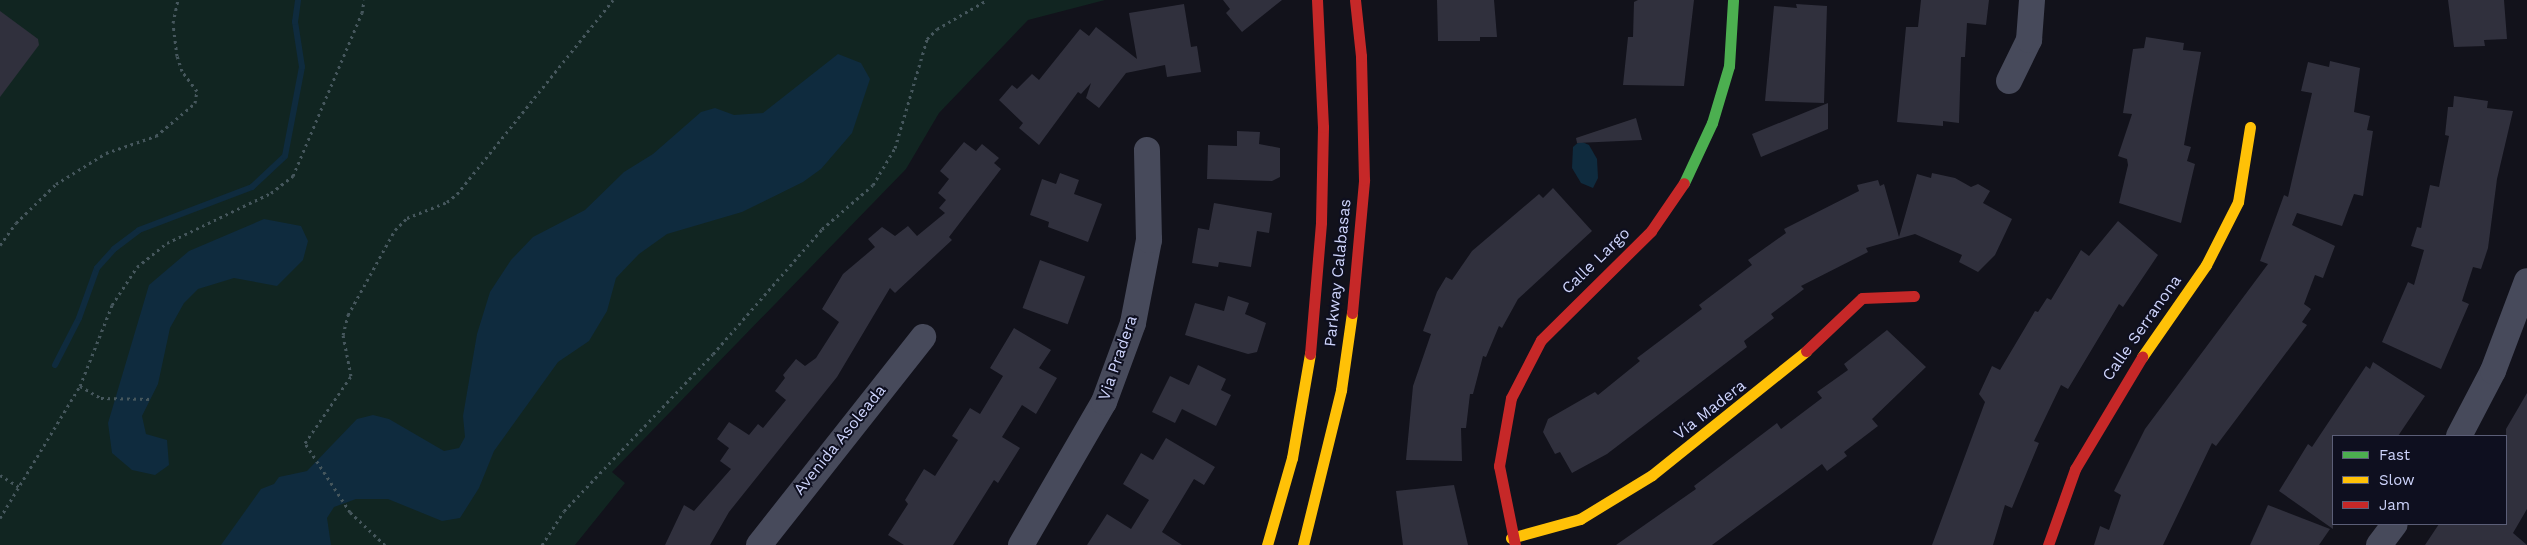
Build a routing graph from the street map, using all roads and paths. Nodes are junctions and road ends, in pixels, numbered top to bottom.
1 (178, 0) edge
2 (364, 0) edge
3 (613, 0) edge
4 (987, 0) edge
5 (1317, 0) edge
6 (1355, 0) edge
7 (1733, 0) edge
8 (2032, 0) edge
9 (2009, 82) dead end
10 (2250, 127) dead end
11 (1147, 150) dead end
12 (0, 245) edge
13 (2527, 281) edge
14 (1914, 296) dead end
15 (924, 337) dead end
16 (80, 386) junction
17 (152, 399) dead end
18 (2460, 435) edge
19 (0, 475) edge
20 (21, 488) junction
21 (0, 518) edge
22 (2394, 525) edge
23 (1513, 542) edge
24 (385, 545) edge
25 (542, 545) edge
26 (759, 545) edge
27 (1020, 545) edge
28 (1267, 545) edge
29 (1303, 545) edge
30 (2048, 545) edge
31 (2380, 545) edge

1 - 12 path
2 - 16 path
3 - 24 path
4 - 25 path
5 - 28 street, Parkway Calabasas
6 - 29 street, Parkway Calabasas
7 - 23 street, Calle Largo
8 - 9 street
10 - 30 street, Calle Serranona
11 - 27 street, Via Pradera
13 - 18 street
14 - 23 street, Vía Madera
15 - 26 street, Avenida Asoleada
16 - 17 path
16 - 20 path
19 - 20 path
20 - 21 path
22 - 31 street

